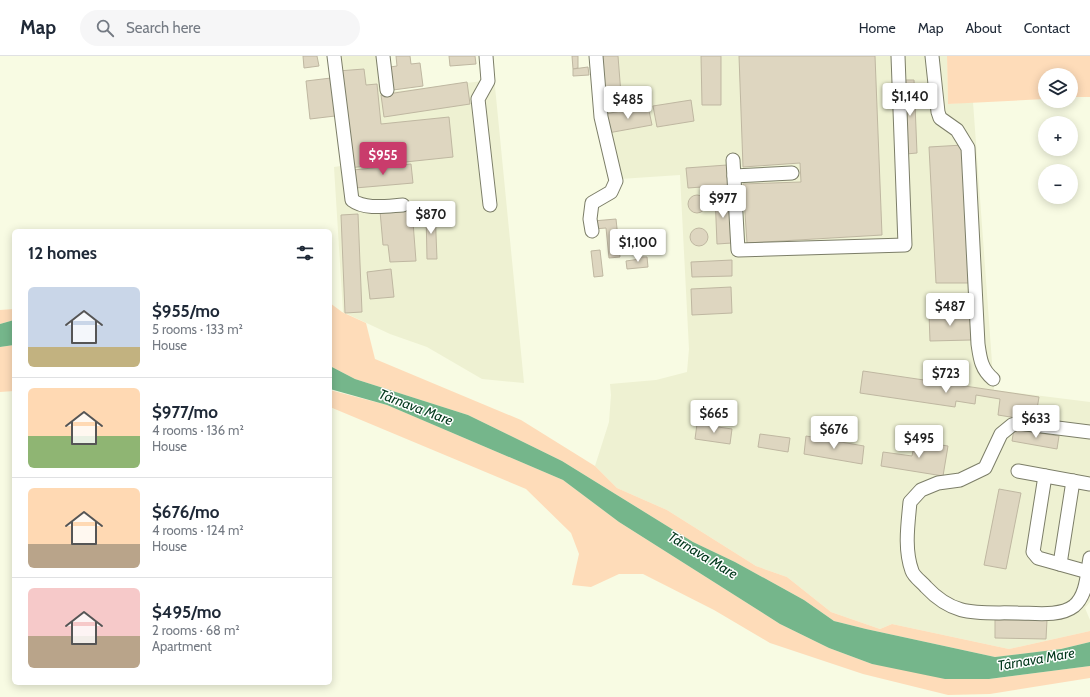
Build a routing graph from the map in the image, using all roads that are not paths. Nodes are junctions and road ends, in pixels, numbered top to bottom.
1 (334, 56) edge
2 (383, 56) edge
3 (486, 56) edge
4 (596, 56) edge
5 (898, 56) edge
6 (932, 56) edge
7 (387, 90) dead end
8 (733, 160) dead end
9 (792, 173) dead end
10 (734, 176) junction
11 (403, 205) dead end
12 (490, 205) dead end
13 (592, 231) dead end
14 (993, 379) dead end
15 (1090, 432) edge
16 (1018, 471) dead end
17 (1045, 476) junction
18 (1073, 481) junction
19 (1090, 484) edge
20 (1090, 558) edge
21 (1060, 564) junction
22 (1088, 572) junction

1 - 11 lane
2 - 7 lane
3 - 12 lane
4 - 13 lane
5 - 10 lane
6 - 14 lane
8 - 10 lane
9 - 10 lane
15 - 22 lane
16 - 17 lane
17 - 18 lane
17 - 21 lane
18 - 19 lane
18 - 21 lane
20 - 22 lane
21 - 22 lane

